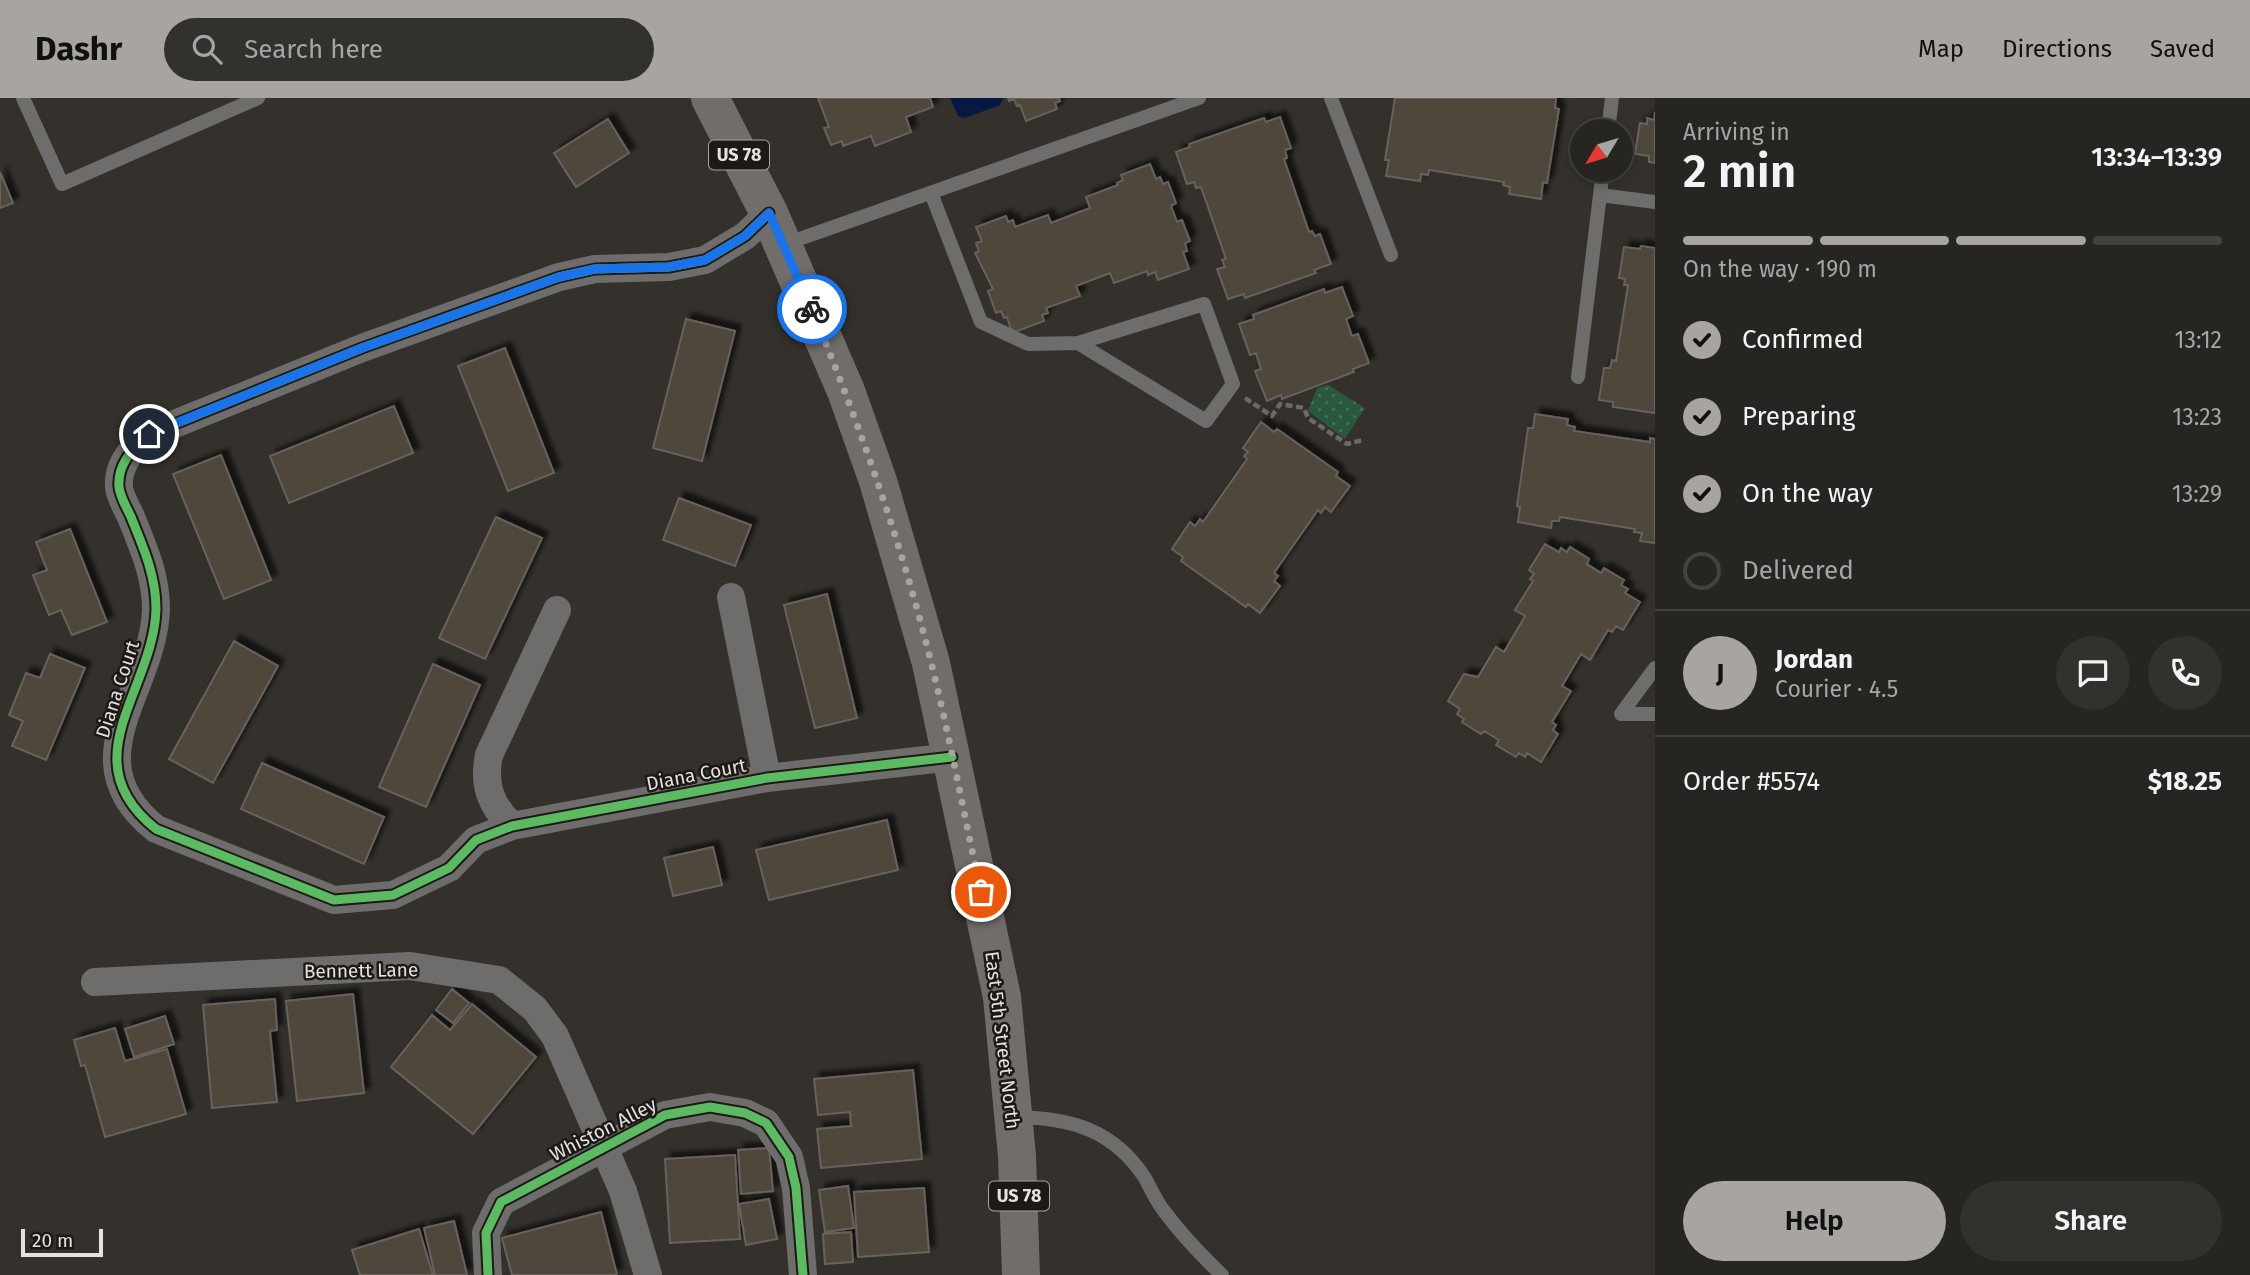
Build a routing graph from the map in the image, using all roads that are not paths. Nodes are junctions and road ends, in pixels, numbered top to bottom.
1 (23, 98) edge
2 (258, 98) edge
3 (710, 98) edge
4 (1199, 98) edge
5 (1331, 98) edge
6 (1612, 98) edge
7 (1609, 119) edge
8 (1602, 182) edge
9 (931, 193) junction
10 (1600, 195) junction
11 (1655, 202) edge
12 (776, 229) junction
13 (1391, 255) dead end
14 (1079, 342) junction
15 (1578, 377) dead end
16 (731, 597) dead end
17 (557, 610) dead end
18 (1655, 668) edge
19 (1655, 714) edge
20 (952, 757) junction
21 (766, 778) junction
22 (512, 826) junction
23 (95, 982) dead end
24 (1013, 1117) junction
25 (603, 1148) junction
26 (488, 1275) edge
27 (648, 1275) edge
28 (803, 1275) edge
29 (1021, 1275) edge
30 (1222, 1275) edge

1 - 2 lane
3 - 12 main road, East 5th Street North / US 78
4 - 9 lane
5 - 13 lane
6 - 7 lane
8 - 10 lane
9 - 12 lane
9 - 14 lane
10 - 11 lane
10 - 15 lane
12 - 20 main road, East 5th Street North / US 78
12 - 22 street, Diana Court
14 - 14 lane
16 - 21 street
17 - 22 street
18 - 19 lane
20 - 21 street, Diana Court
20 - 24 main road, East 5th Street North / US 78
21 - 22 street, Diana Court
23 - 25 street, Bennett Lane
24 - 29 main road, East 5th Street North / US 78
24 - 30 lane
25 - 26 street, Whiston Alley
25 - 27 street, Bennett Lane
25 - 28 street, Whiston Alley

